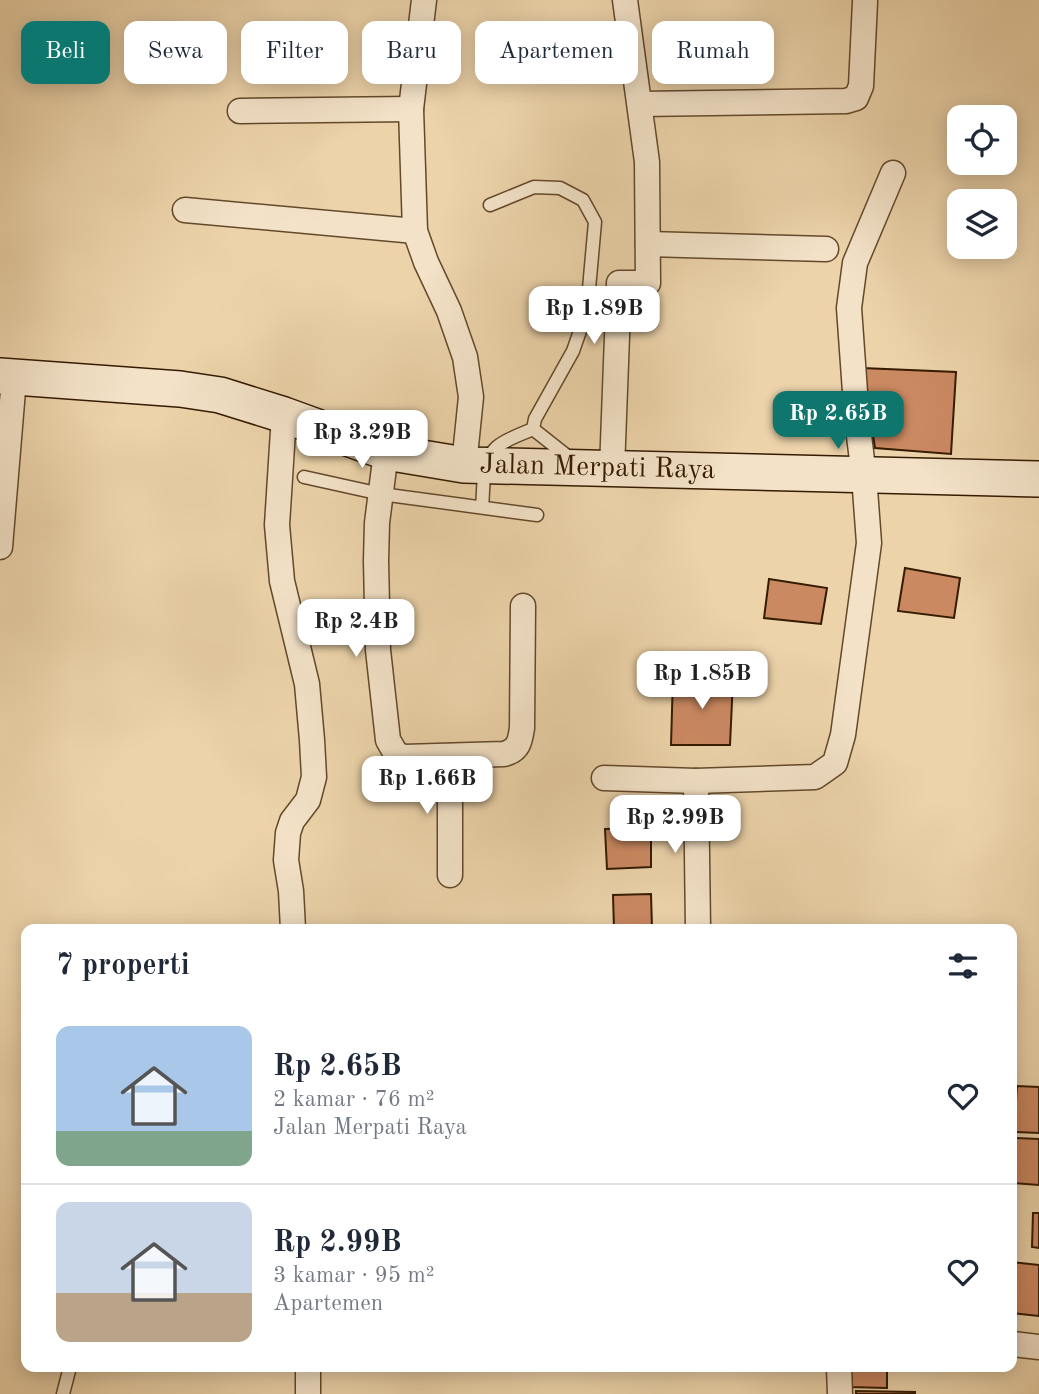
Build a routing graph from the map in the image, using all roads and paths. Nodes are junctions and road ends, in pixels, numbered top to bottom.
1 (424, 0) edge
2 (625, 0) edge
3 (865, 2) dead end
4 (640, 104) junction
5 (411, 109) junction
6 (240, 111) dead end
7 (893, 173) dead end
8 (490, 205) dead end
9 (185, 211) dead end
10 (415, 231) junction
11 (648, 244) junction
12 (826, 249) dead end
13 (7, 377) edge
14 (284, 415) junction
15 (533, 429) junction
16 (386, 452) junction
17 (475, 466) junction
18 (597, 468) junction
19 (864, 476) junction
20 (304, 477) dead end
21 (1039, 480) edge
22 (381, 494) junction
23 (482, 507) junction
24 (537, 515) dead end
25 (0, 547) edge
26 (523, 606) dead end
27 (450, 756) junction
28 (604, 778) dead end
29 (696, 781) junction
30 (450, 875) dead end
31 (292, 924) edge
32 (698, 924) edge
33 (1017, 1345) edge
34 (1039, 1347) edge
35 (69, 1372) edge
36 (307, 1372) edge
37 (839, 1372) edge
38 (63, 1394) edge
39 (308, 1394) edge
40 (840, 1394) edge

1 - 5 street
2 - 4 street
3 - 4 street
4 - 11 street
5 - 6 street
5 - 10 street
7 - 19 street
8 - 15 lane
9 - 10 street
10 - 17 street
11 - 12 street
11 - 18 street
13 - 14 main road, Jalan Merpati Raya
13 - 25 street
14 - 16 main road, Jalan Merpati Raya
14 - 31 street
15 - 17 lane
15 - 18 lane
16 - 17 main road, Jalan Merpati Raya
16 - 22 street
17 - 18 main road, Jalan Merpati Raya
17 - 23 lane
18 - 19 main road, Jalan Merpati Raya
19 - 21 main road, Jalan Merpati Raya
19 - 29 street
20 - 22 lane
22 - 23 lane
22 - 27 street
23 - 24 lane
26 - 27 street
27 - 30 street
28 - 29 street
29 - 32 street
33 - 34 street
35 - 38 lane
36 - 39 street
37 - 40 street

